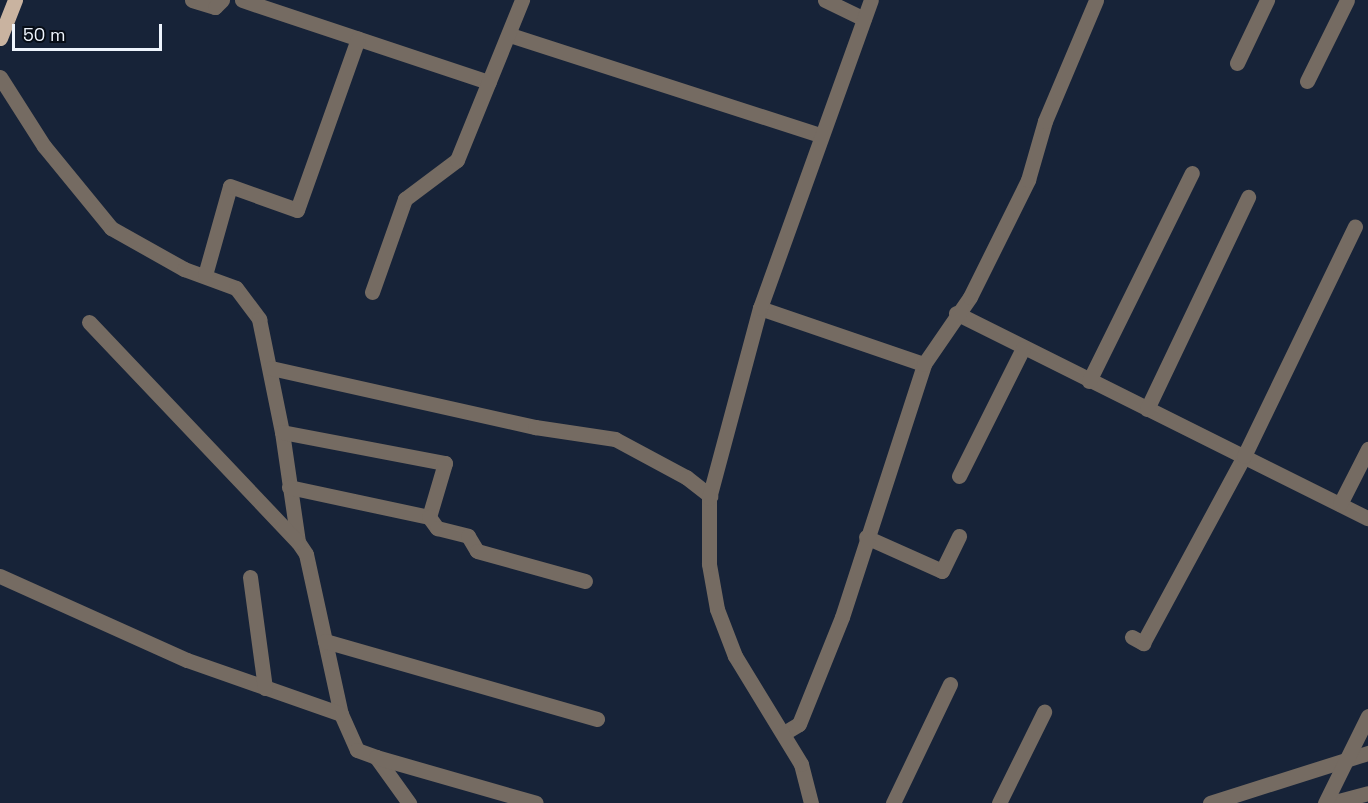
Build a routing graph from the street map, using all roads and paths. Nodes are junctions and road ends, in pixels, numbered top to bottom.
1 (15, 0) edge
2 (192, 0) edge
3 (222, 0) edge
4 (242, 0) edge
5 (522, 0) edge
6 (825, 0) edge
7 (871, 0) edge
8 (1096, 0) edge
9 (1267, 0) edge
10 (1347, 0) edge
11 (864, 19) junction
12 (510, 34) junction
13 (0, 38) edge
14 (358, 39) junction
15 (1237, 63) dead end
16 (0, 77) edge
17 (1307, 81) dead end
18 (489, 82) junction
19 (820, 135) junction
20 (1192, 173) dead end
21 (1248, 197) dead end
22 (1355, 226) dead end
23 (205, 275) junction
24 (372, 292) dead end
25 (760, 308) junction
26 (956, 313) junction
27 (89, 322) dead end
28 (1023, 348) junction
29 (924, 364) junction
30 (271, 368) junction
31 (1089, 381) junction
32 (1147, 410) junction
33 (282, 432) junction
34 (1368, 449) edge
35 (1244, 456) junction
36 (959, 476) dead end
37 (289, 488) junction
38 (710, 496) junction
39 (1340, 504) junction
40 (429, 517) junction
41 (1368, 518) edge
42 (959, 536) dead end
43 (866, 537) junction
44 (298, 542) junction
45 (0, 576) edge
46 (250, 577) dead end
47 (585, 581) dead end
48 (1132, 637) dead end
49 (325, 641) junction
50 (950, 684) dead end
51 (265, 688) junction
52 (1044, 711) dead end
53 (341, 714) junction
54 (1368, 716) edge
55 (597, 719) dead end
56 (784, 733) junction
57 (1368, 753) edge
58 (376, 757) junction
59 (1347, 758) junction
60 (1368, 793) edge
61 (409, 803) edge
62 (536, 803) edge
63 (811, 803) edge
64 (893, 803) edge
65 (999, 803) edge
66 (1210, 803) edge
67 (1325, 803) edge
68 (1331, 803) edge

1 - 13 main road
2 - 3 street
4 - 14 street
5 - 12 street
6 - 11 street
7 - 11 street
8 - 26 street
9 - 15 street
10 - 17 street
11 - 19 street
12 - 18 street
12 - 19 street
14 - 18 street
14 - 23 street
16 - 23 street
18 - 24 street
19 - 25 street
20 - 31 street
21 - 32 street
22 - 35 street
23 - 30 street
25 - 29 street
25 - 38 street
26 - 28 street
26 - 29 street
27 - 44 street
28 - 31 street
28 - 36 street
29 - 43 street
30 - 33 street
30 - 38 street
31 - 32 street
32 - 35 street
33 - 37 street
33 - 40 street
34 - 39 street
35 - 39 street
35 - 48 street
37 - 40 street
37 - 44 street
38 - 56 street
39 - 41 street
40 - 47 street
42 - 43 street
43 - 56 street
44 - 49 street
45 - 51 street
46 - 51 street
49 - 53 street
49 - 55 street
50 - 64 street
51 - 53 street
52 - 65 street
53 - 58 street
54 - 59 street
56 - 63 street
57 - 59 street
58 - 61 street
58 - 62 street
59 - 66 street
59 - 67 street
60 - 68 street

